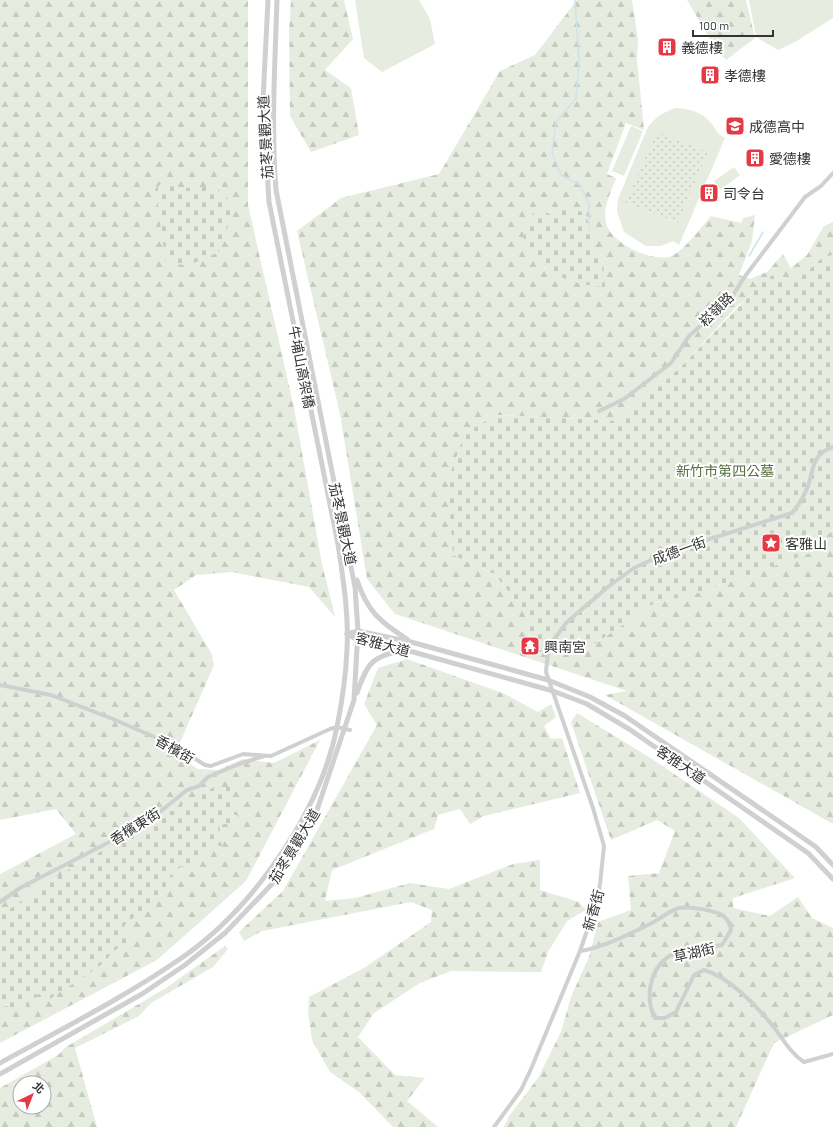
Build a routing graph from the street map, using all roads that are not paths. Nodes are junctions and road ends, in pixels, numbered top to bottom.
1 (268, 0) edge
2 (277, 0) edge
3 (833, 173) edge
4 (292, 270) joint
5 (283, 273) joint
6 (599, 411) dead end
7 (833, 447) edge
8 (329, 459) joint
9 (321, 461) joint
10 (352, 565) junction
11 (358, 631) junction
12 (347, 634) junction
13 (358, 640) junction
14 (411, 642) junction
15 (407, 650) junction
16 (548, 680) junction
17 (0, 685) edge
18 (553, 691) junction
19 (354, 700) junction
20 (338, 727) junction
21 (348, 729) junction
22 (271, 756) junction
23 (833, 865) edge
24 (833, 878) edge
25 (0, 902) edge
26 (580, 951) junction
27 (833, 1054) edge
28 (0, 1063) edge
29 (0, 1074) edge
30 (494, 1127) edge

1 - 5 street, 茄苳景觀大道
2 - 4 street, 茄苳景觀大道
3 - 6 street, 崧嶺路
4 - 8 street, 牛埔山高架橋
5 - 9 street, 牛埔山高架橋
7 - 16 street, 成德一街
8 - 10 street, 茄苳景觀大道
9 - 12 street, 茄苳景觀大道
10 - 11 street, 茄苳景觀大道
10 - 14 street
11 - 12 street, 客雅大道
11 - 13 street, 茄苳景觀大道
11 - 14 street, 客雅大道
12 - 13 street, 客雅大道
12 - 20 street, 茄苳景觀大道
13 - 15 street, 客雅大道
13 - 19 street, 茄苳景觀大道
14 - 16 street, 客雅大道
15 - 18 street, 客雅大道
15 - 19 street
16 - 18 street, 新香街
16 - 23 street, 客雅大道
17 - 22 street, 香檳街
18 - 24 street, 客雅大道
18 - 26 street, 新香街
19 - 21 street, 茄苳景觀大道
20 - 21 street
20 - 22 street, 香檳街
20 - 28 street, 茄苳景觀大道
21 - 29 street, 茄苳景觀大道
22 - 25 street, 香檳東街
26 - 27 street, 草湖街
26 - 30 street, 新香街

